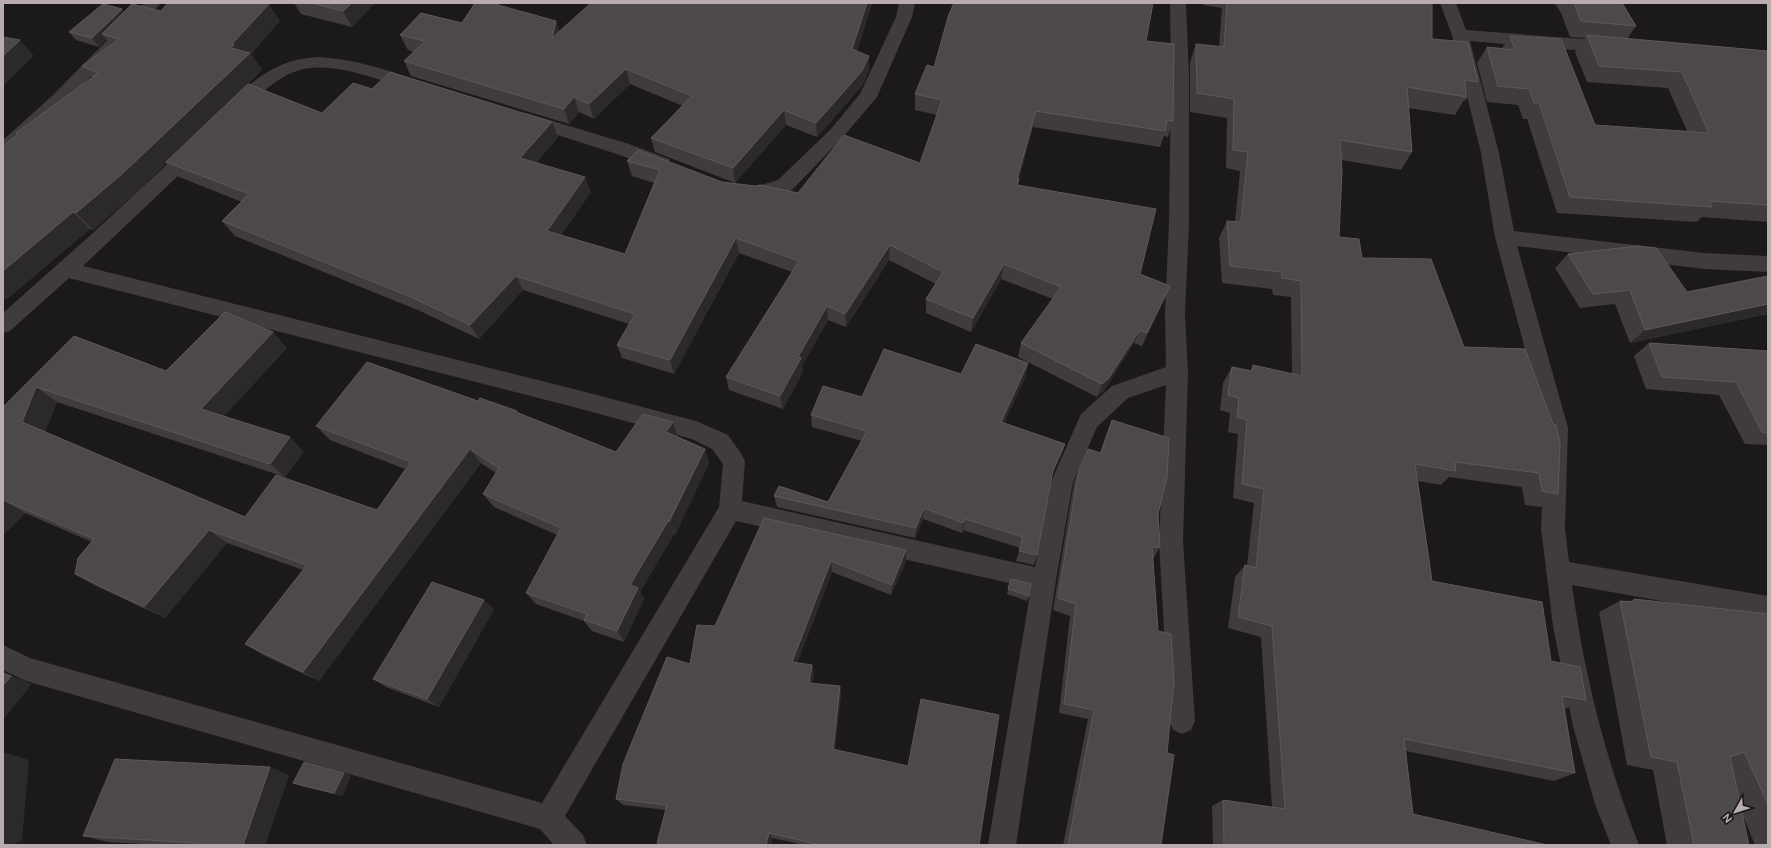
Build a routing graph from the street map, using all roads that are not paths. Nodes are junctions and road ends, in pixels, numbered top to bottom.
1 (153, 3) edge
2 (907, 3) edge
3 (1178, 3) edge
4 (1448, 3) edge
5 (1460, 35) junction
6 (1626, 49) edge
7 (427, 88) edge
8 (510, 114) edge
9 (226, 118) edge
10 (208, 135) edge
11 (3, 150) edge
12 (674, 168) edge
13 (726, 188) edge
14 (1505, 238) junction
15 (1768, 264) edge
16 (67, 270) junction
17 (3, 325) edge
18 (1177, 372) junction
19 (730, 509) junction
20 (1559, 571) junction
21 (1044, 580) junction
22 (1768, 608) edge
23 (3, 657) edge
24 (1182, 720) dead end
25 (548, 818) junction
26 (573, 845) edge
27 (1002, 845) edge
28 (1625, 845) edge

1 - 11 street
2 - 13 street
3 - 18 street
4 - 5 street
5 - 6 street
5 - 14 street
7 - 9 street
8 - 12 street
10 - 16 street
14 - 15 street
14 - 20 street
16 - 17 street
16 - 19 street
18 - 21 street
18 - 24 street
19 - 21 street
19 - 25 street
20 - 22 street
20 - 28 street
21 - 27 street
23 - 25 street
25 - 26 street

